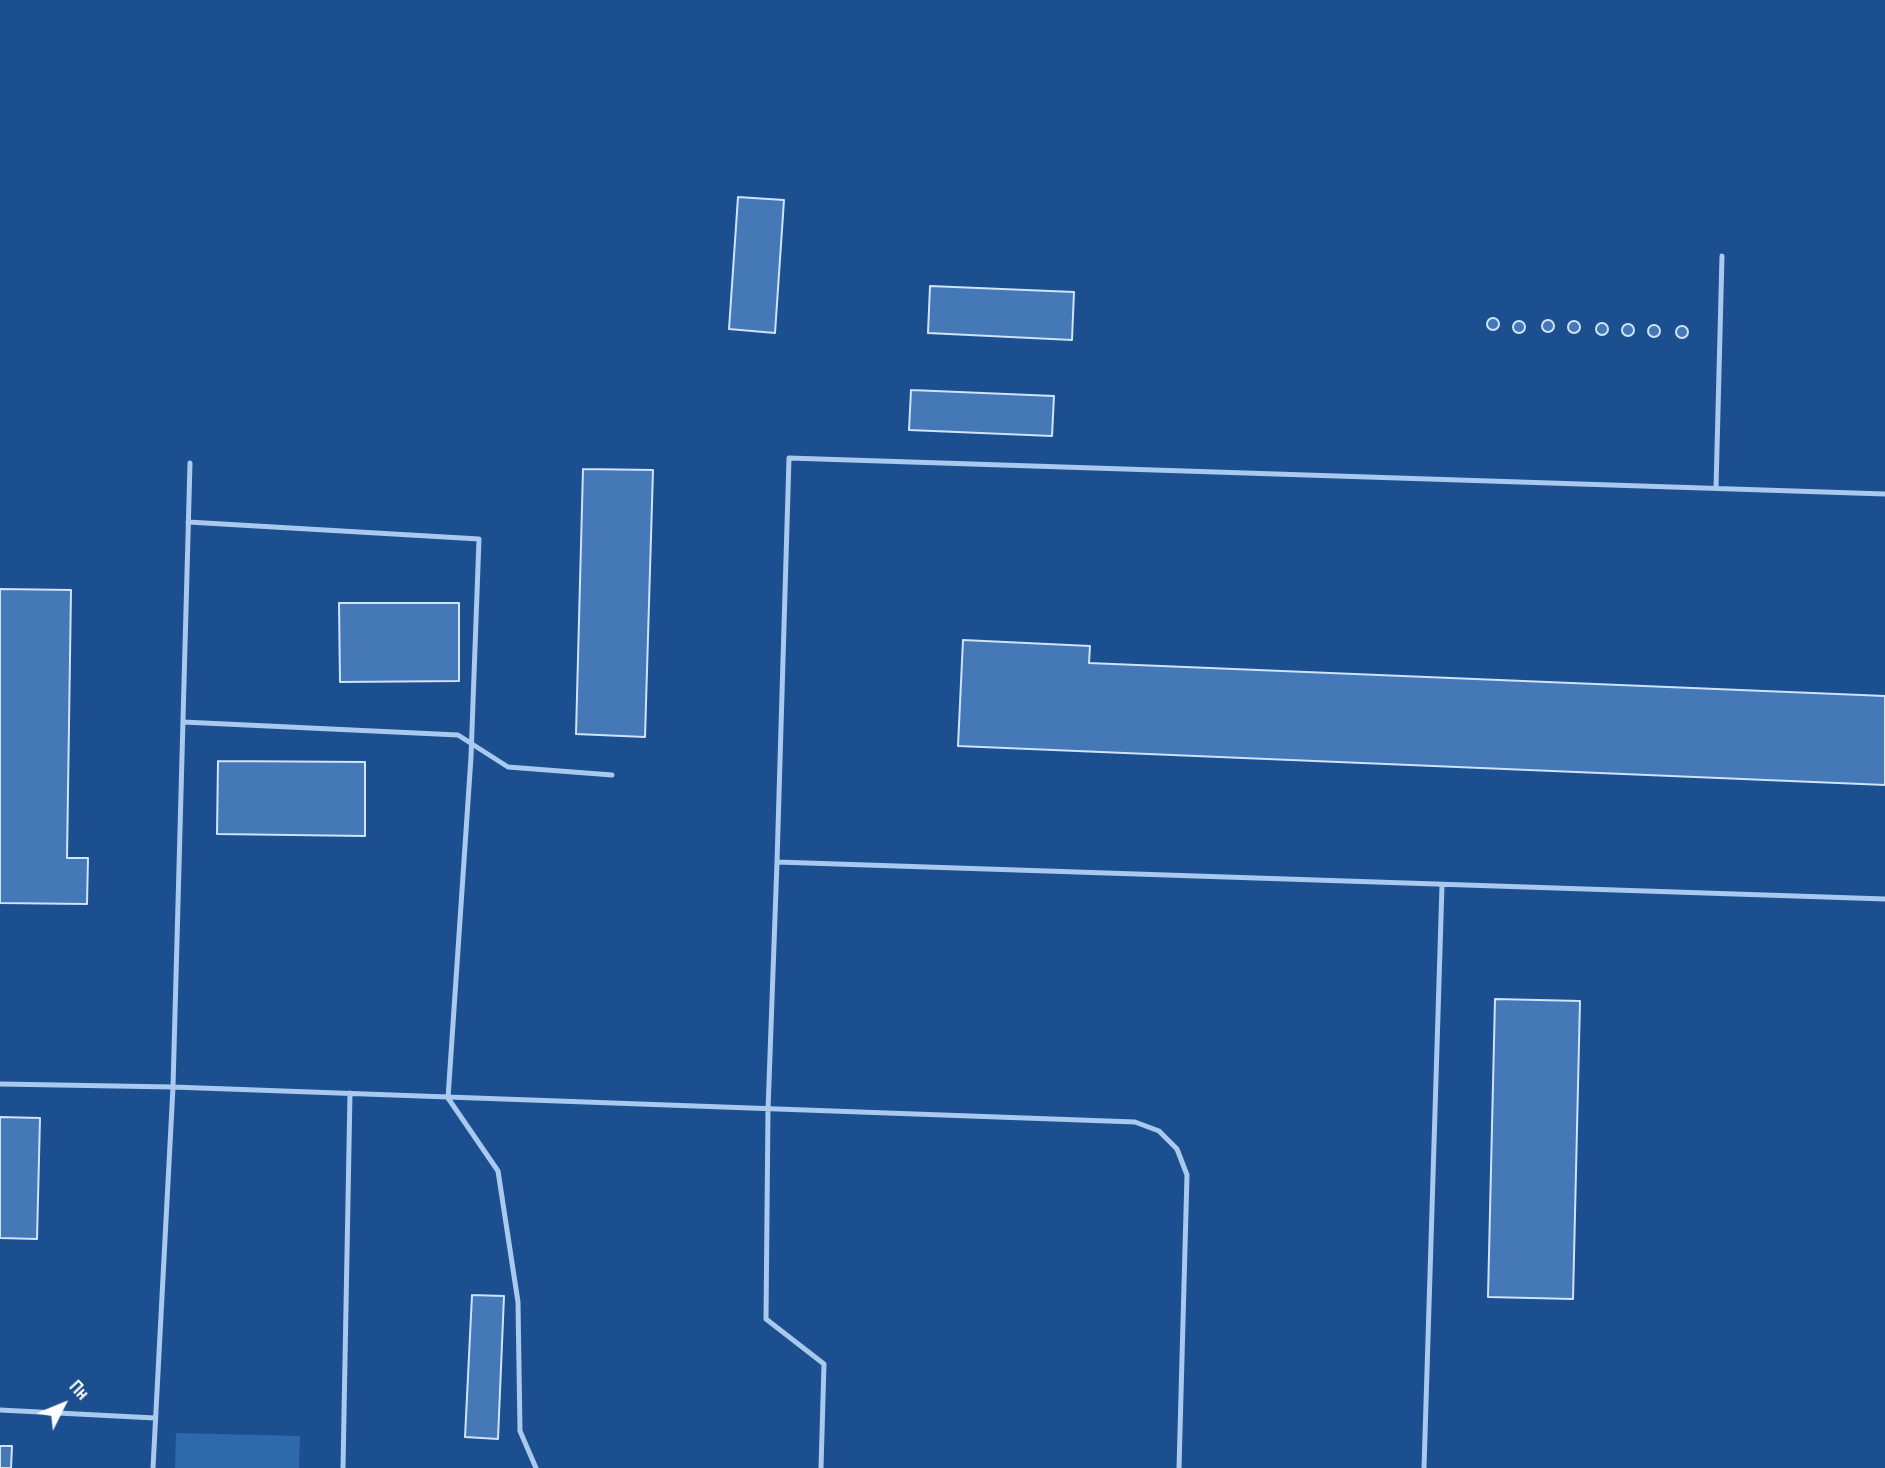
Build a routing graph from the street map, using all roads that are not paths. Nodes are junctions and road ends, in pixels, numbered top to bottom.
1 (1722, 257) dead end
2 (190, 463) dead end
3 (1716, 488) junction
4 (1885, 494) edge
5 (188, 522) junction
6 (183, 722) junction
7 (471, 744) junction
8 (612, 775) dead end
9 (777, 862) junction
10 (1441, 885) junction
11 (1885, 899) edge
12 (0, 1084) edge
13 (173, 1087) junction
14 (350, 1093) junction
15 (448, 1098) junction
16 (768, 1110) junction
17 (0, 1410) edge
18 (155, 1418) junction
19 (153, 1468) edge
20 (343, 1468) edge
21 (536, 1468) edge
22 (821, 1468) edge
23 (1180, 1468) edge
24 (1424, 1468) edge

1 - 3 lane
2 - 5 lane
3 - 4 lane
3 - 9 lane
5 - 6 lane
5 - 7 lane
6 - 7 lane
6 - 13 lane
7 - 8 lane
7 - 15 lane
9 - 10 lane
9 - 16 lane
10 - 11 lane
10 - 24 lane
12 - 13 lane
13 - 14 lane
13 - 18 lane
14 - 15 lane
14 - 20 lane
15 - 16 lane
15 - 21 lane
16 - 22 lane
16 - 23 lane
17 - 18 lane
18 - 19 lane

